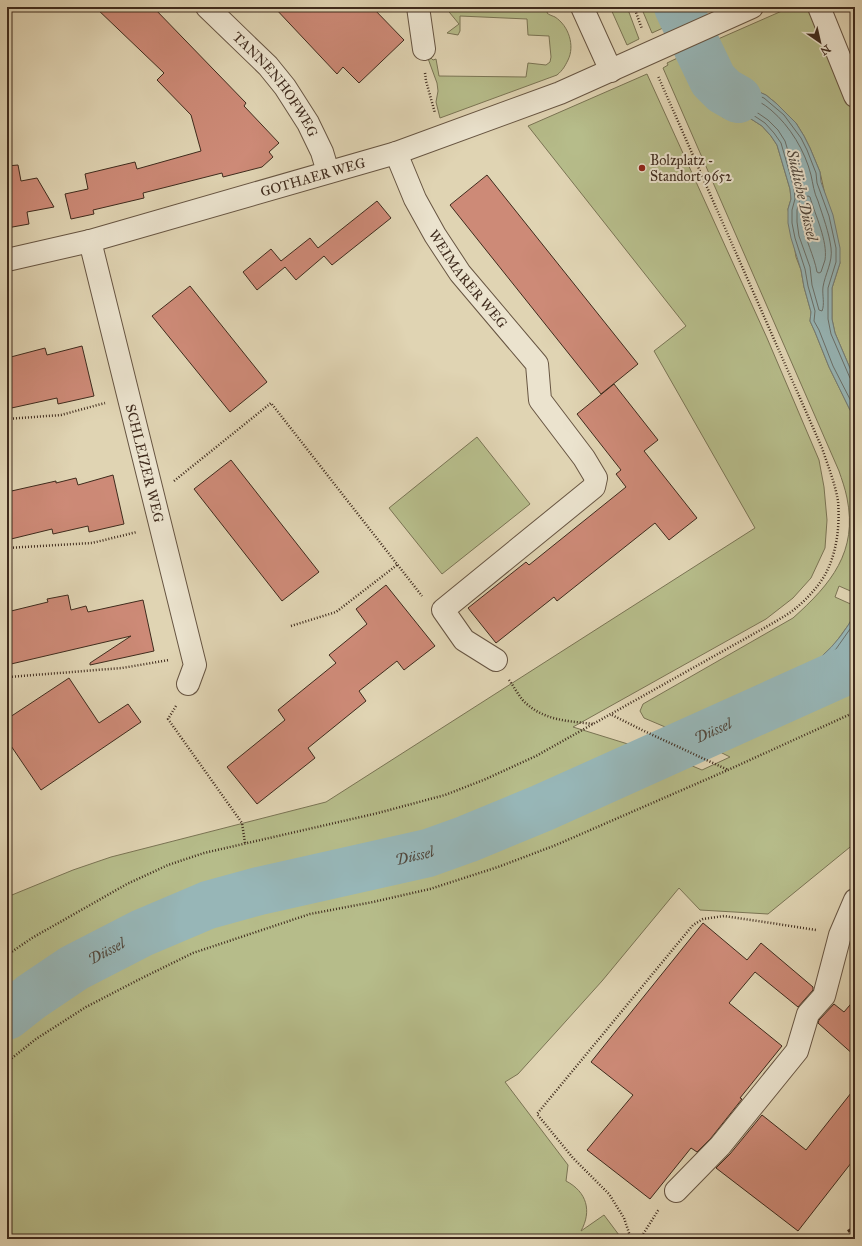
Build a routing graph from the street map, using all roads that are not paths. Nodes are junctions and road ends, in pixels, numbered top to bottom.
1 (207, 7) edge
2 (418, 7) edge
3 (582, 7) edge
4 (752, 7) edge
5 (819, 7) edge
6 (424, 49) road end
7 (612, 71) junction
8 (855, 96) edge
9 (396, 153) junction
10 (328, 172) junction
11 (90, 240) junction
12 (7, 260) edge
13 (496, 660) road end
14 (188, 684) road end
15 (855, 900) edge
16 (676, 1191) road end

1 - 10 street, TANNENHOFWEG
2 - 6 street
3 - 7 street
4 - 7 street, GOTHAER WEG
5 - 8 street
7 - 9 street, GOTHAER WEG
9 - 10 street, GOTHAER WEG
9 - 13 street, WEIMARER WEG
10 - 11 street, GOTHAER WEG
11 - 12 street, GOTHAER WEG
11 - 14 street, SCHLEIZER WEG
15 - 16 street

